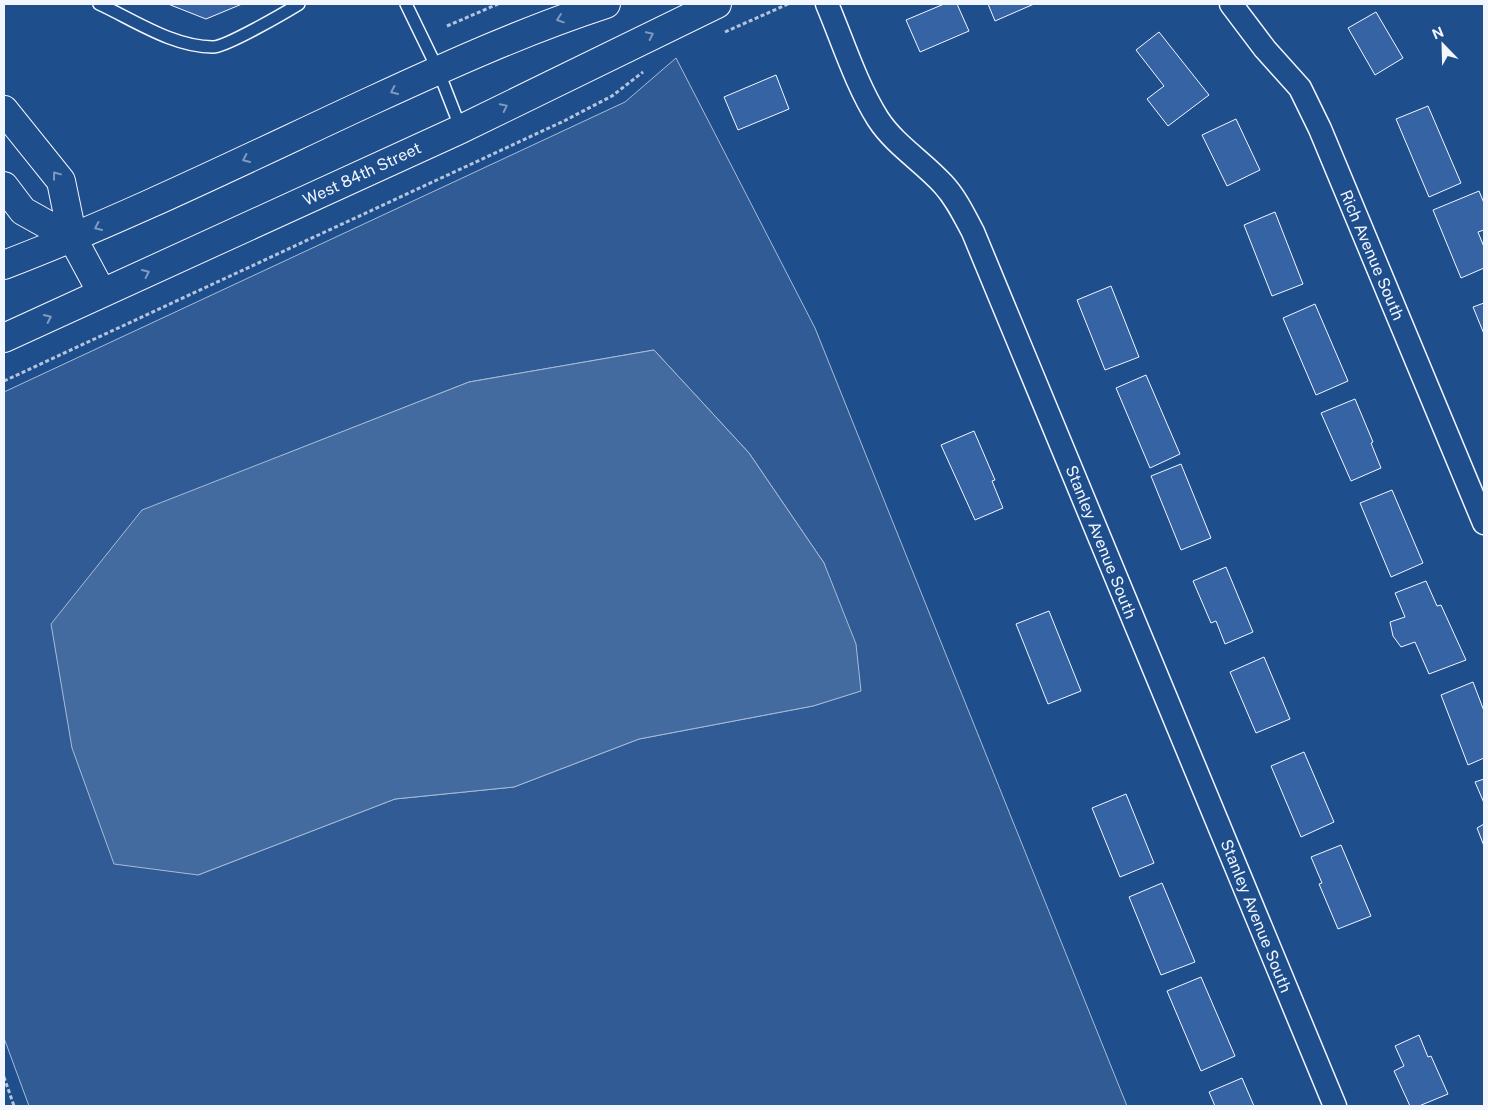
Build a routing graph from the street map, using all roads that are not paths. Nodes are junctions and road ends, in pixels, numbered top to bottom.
1 (98, 4) edge
2 (299, 4) edge
3 (406, 4) edge
4 (606, 4) edge
5 (717, 4) edge
6 (827, 4) edge
7 (1231, 4) edge
8 (438, 70) junction
9 (4, 110) edge
10 (461, 129) junction
11 (4, 186) edge
12 (73, 238) junction
13 (4, 265) edge
14 (102, 293) junction
15 (4, 338) edge
16 (1484, 523) edge
17 (1335, 1106) edge

1 - 2 lane
3 - 8 lane
4 -> 8 street
10 -> 5 street, West 84th Street
6 - 17 street, Stanley Avenue South
7 - 16 street, Rich Avenue South
8 - 10 lane
8 -> 12 street
12 -> 9 street
14 -> 10 street, West 84th Street
11 - 12 street
12 - 13 street
12 - 14 street
15 -> 14 street, West 84th Street

